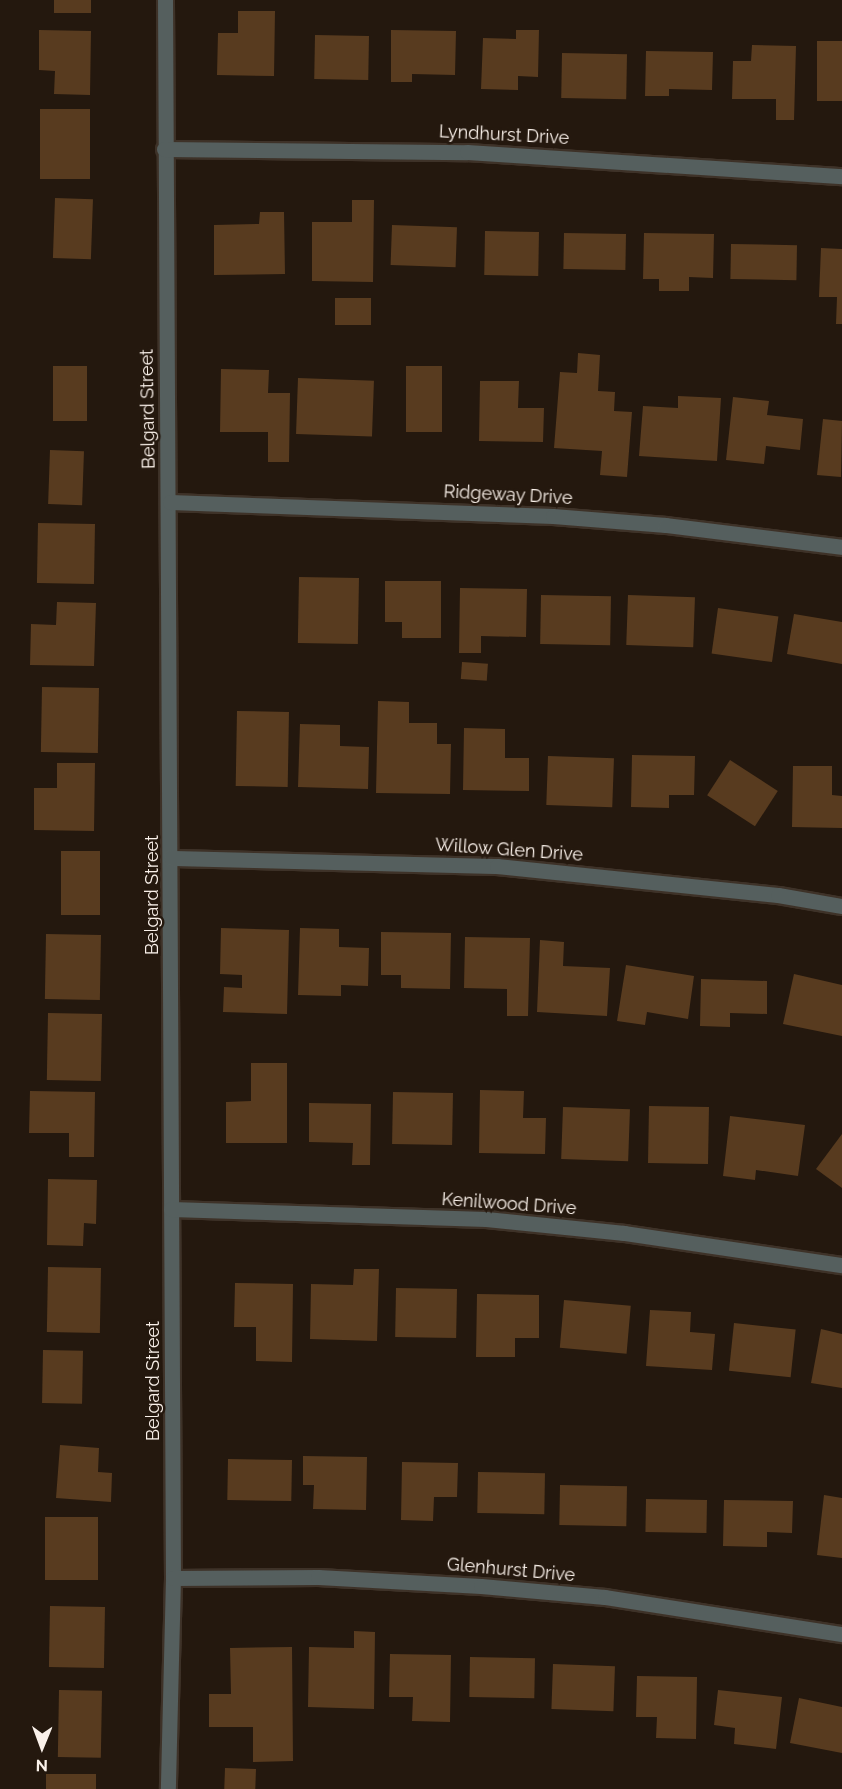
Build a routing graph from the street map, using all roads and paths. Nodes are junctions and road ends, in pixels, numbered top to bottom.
1 (165, 0) edge
2 (164, 149) junction
3 (842, 176) edge
4 (170, 502) junction
5 (842, 547) edge
6 (171, 858) junction
7 (842, 906) edge
8 (171, 1209) junction
9 (842, 1264) edge
10 (173, 1578) junction
11 (842, 1634) edge
12 (168, 1789) edge

1 - 2 street, Belgard Street
2 - 3 street, Lyndhurst Drive
2 - 4 street, Belgard Street
4 - 5 street, Ridgeway Drive
4 - 6 street, Belgard Street
6 - 7 street, Willow Glen Drive
6 - 8 street, Belgard Street
8 - 9 street, Kenilwood Drive
8 - 10 street, Belgard Street
10 - 11 street, Glenhurst Drive
10 - 12 street, Belgard Street

